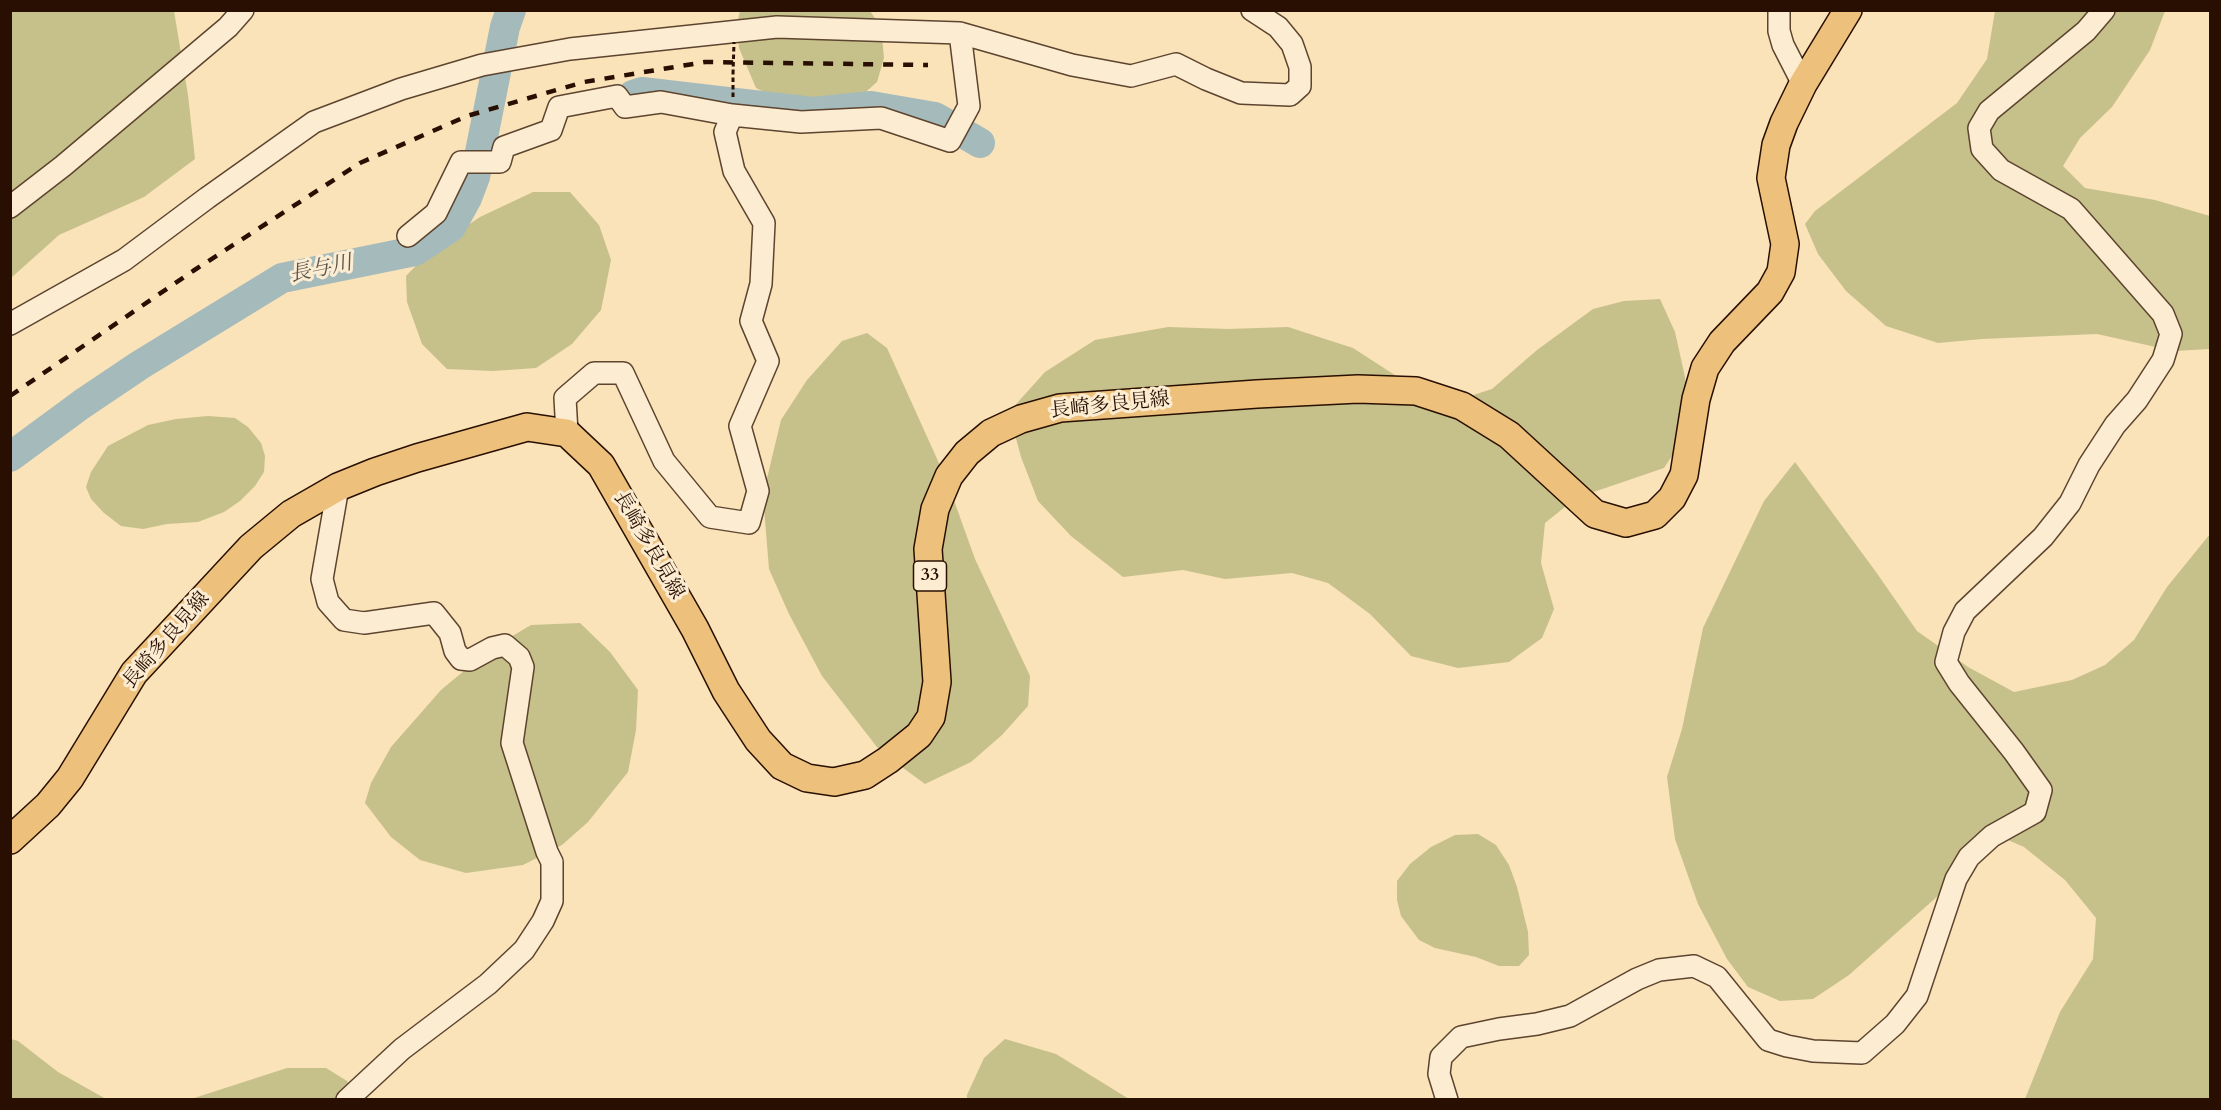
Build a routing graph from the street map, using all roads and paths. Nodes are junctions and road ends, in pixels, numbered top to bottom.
1 (243, 10) edge
2 (1252, 10) edge
3 (1779, 10) edge
4 (1848, 10) edge
5 (2104, 10) edge
6 (960, 33) junction
7 (734, 42) dead end
8 (1803, 84) junction
9 (733, 88) dead end
10 (732, 115) junction
11 (10, 207) edge
12 (408, 236) dead end
13 (10, 324) edge
14 (567, 433) junction
15 (338, 487) junction
16 (10, 840) edge
17 (347, 1100) edge
18 (1447, 1100) edge

1 - 11 street
2 - 6 street
3 - 8 street
4 - 8 main road, 長崎多良見線 / 33
5 - 18 street
6 - 10 street
6 - 13 street
7 - 9 path, bridge
8 - 14 main road, 長崎多良見線 / 33
10 - 12 street
10 - 14 street
14 - 15 main road, 長崎多良見線
15 - 16 main road, 長崎多良見線
15 - 17 street

